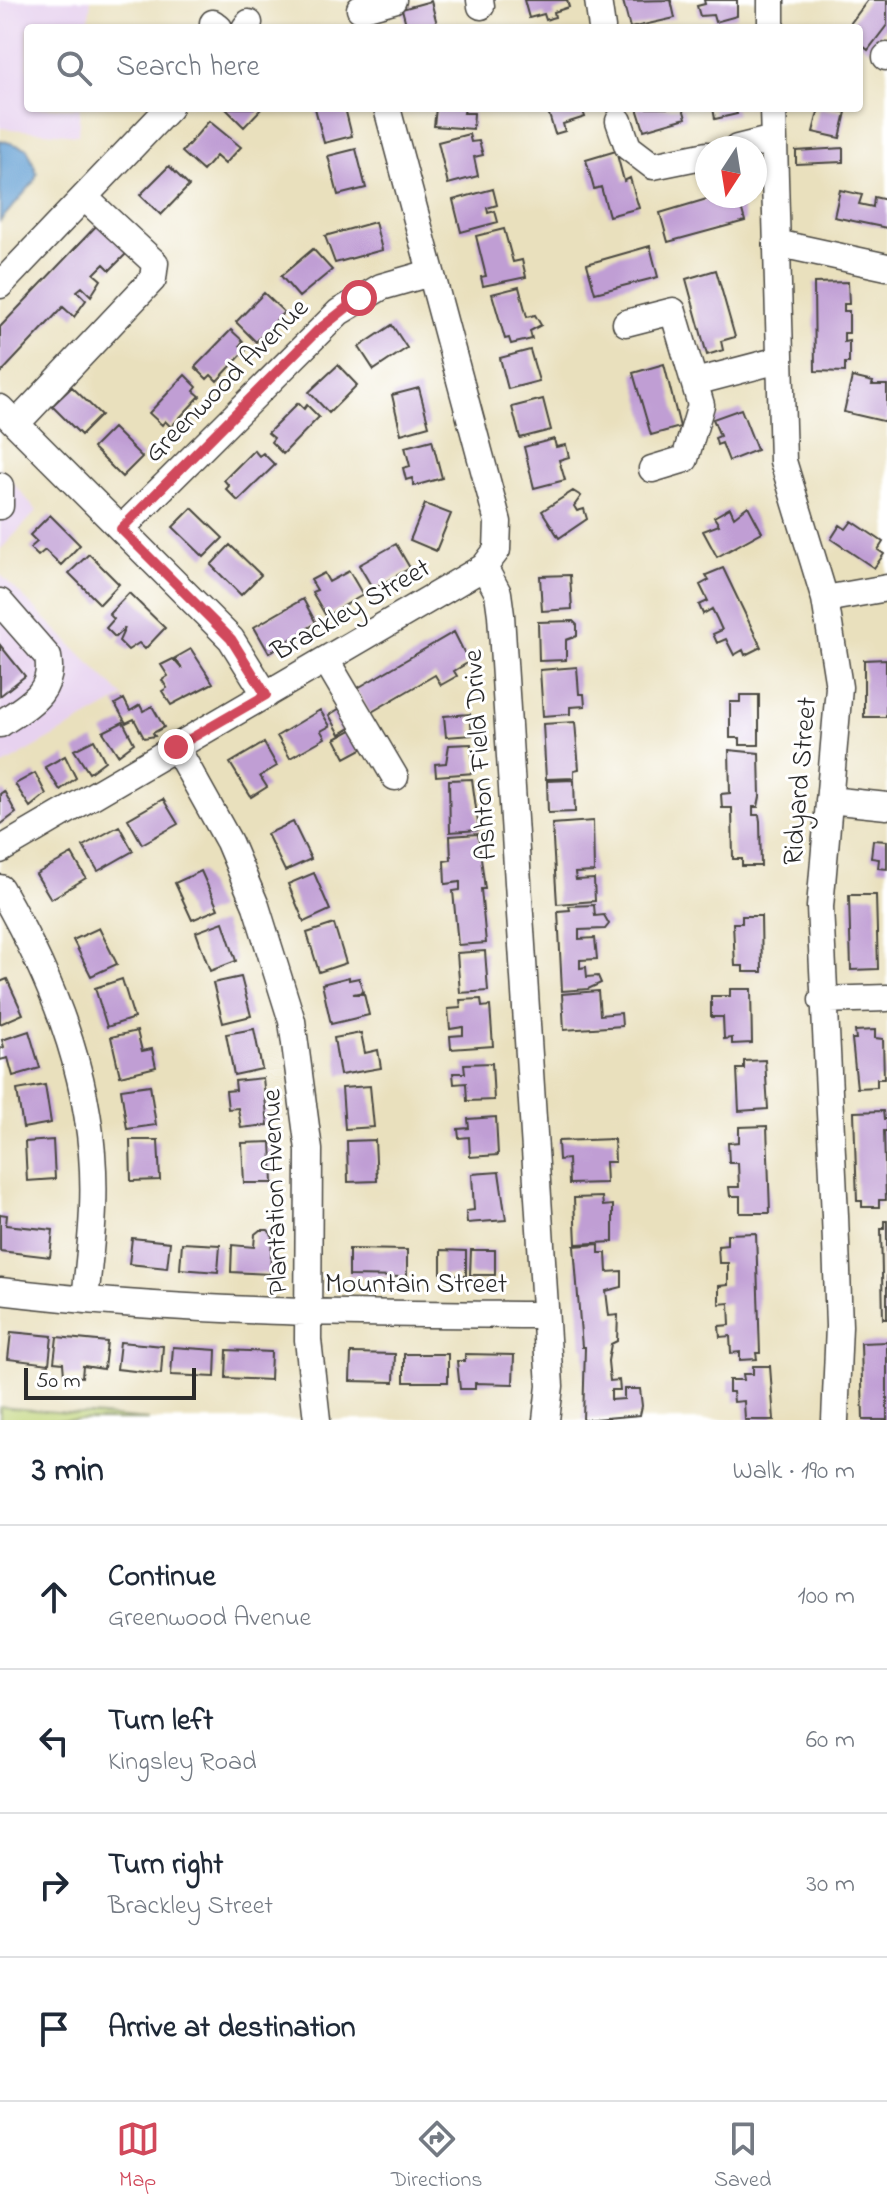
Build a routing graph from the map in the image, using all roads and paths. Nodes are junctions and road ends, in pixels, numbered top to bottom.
1 (393, 0) edge
2 (598, 0) edge
3 (771, 0) edge
4 (360, 12) edge
5 (601, 24) edge
6 (771, 24) edge
7 (165, 112) edge
8 (388, 112) edge
9 (773, 112) edge
10 (619, 121) dead end
11 (773, 139) junction
12 (767, 140) edge
13 (695, 157) edge
14 (84, 197) junction
15 (776, 243) junction
16 (887, 267) edge
17 (430, 273) junction
18 (0, 285) edge
19 (626, 323) dead end
20 (779, 360) junction
21 (695, 382) junction
22 (8, 416) edge
23 (652, 469) dead end
24 (0, 486) edge
25 (0, 506) edge
26 (121, 529) junction
27 (484, 567) junction
28 (887, 588) edge
29 (825, 599) junction
30 (0, 602) edge
31 (326, 660) junction
32 (266, 695) junction
33 (0, 724) edge
34 (176, 747) junction
35 (395, 777) dead end
36 (829, 800) junction
37 (887, 806) edge
38 (0, 850) edge
39 (0, 888) edge
40 (887, 998) edge
41 (822, 1000) junction
42 (0, 1291) edge
43 (85, 1300) junction
44 (308, 1314) junction
45 (544, 1315) junction
46 (317, 1420) edge
47 (546, 1420) edge
48 (835, 1420) edge

1 - 4 street
2 - 5 street
3 - 6 street
7 - 14 street
8 - 17 street
9 - 11 street, Ridyard Street
10 - 13 street
11 - 12 street
11 - 15 street, Ridyard Street
14 - 18 street
14 - 22 street
15 - 16 street
15 - 20 street, Ridyard Street
17 - 26 street, Greenwood Avenue
17 - 27 street
19 - 21 street
20 - 21 street
20 - 29 street, Ridyard Street
21 - 23 street
22 - 26 street
24 - 25 street
26 - 32 street
27 - 31 street, Brackley Street
27 - 45 street, Ashton Field Drive
28 - 29 street
29 - 36 street, Ridyard Street
30 - 33 street
31 - 32 street, Brackley Street
31 - 35 street
32 - 34 street, Brackley Street
34 - 38 street, Brackley Street
34 - 44 street, Plantation Avenue
36 - 37 street
36 - 41 street, Ridyard Street
39 - 43 street
40 - 41 street
41 - 48 street, Ridyard Street
42 - 43 street, Mountain Street
43 - 44 street, Mountain Street
44 - 45 street, Mountain Street
44 - 46 street, Plantation Avenue
45 - 47 street, Ashton Field Drive

